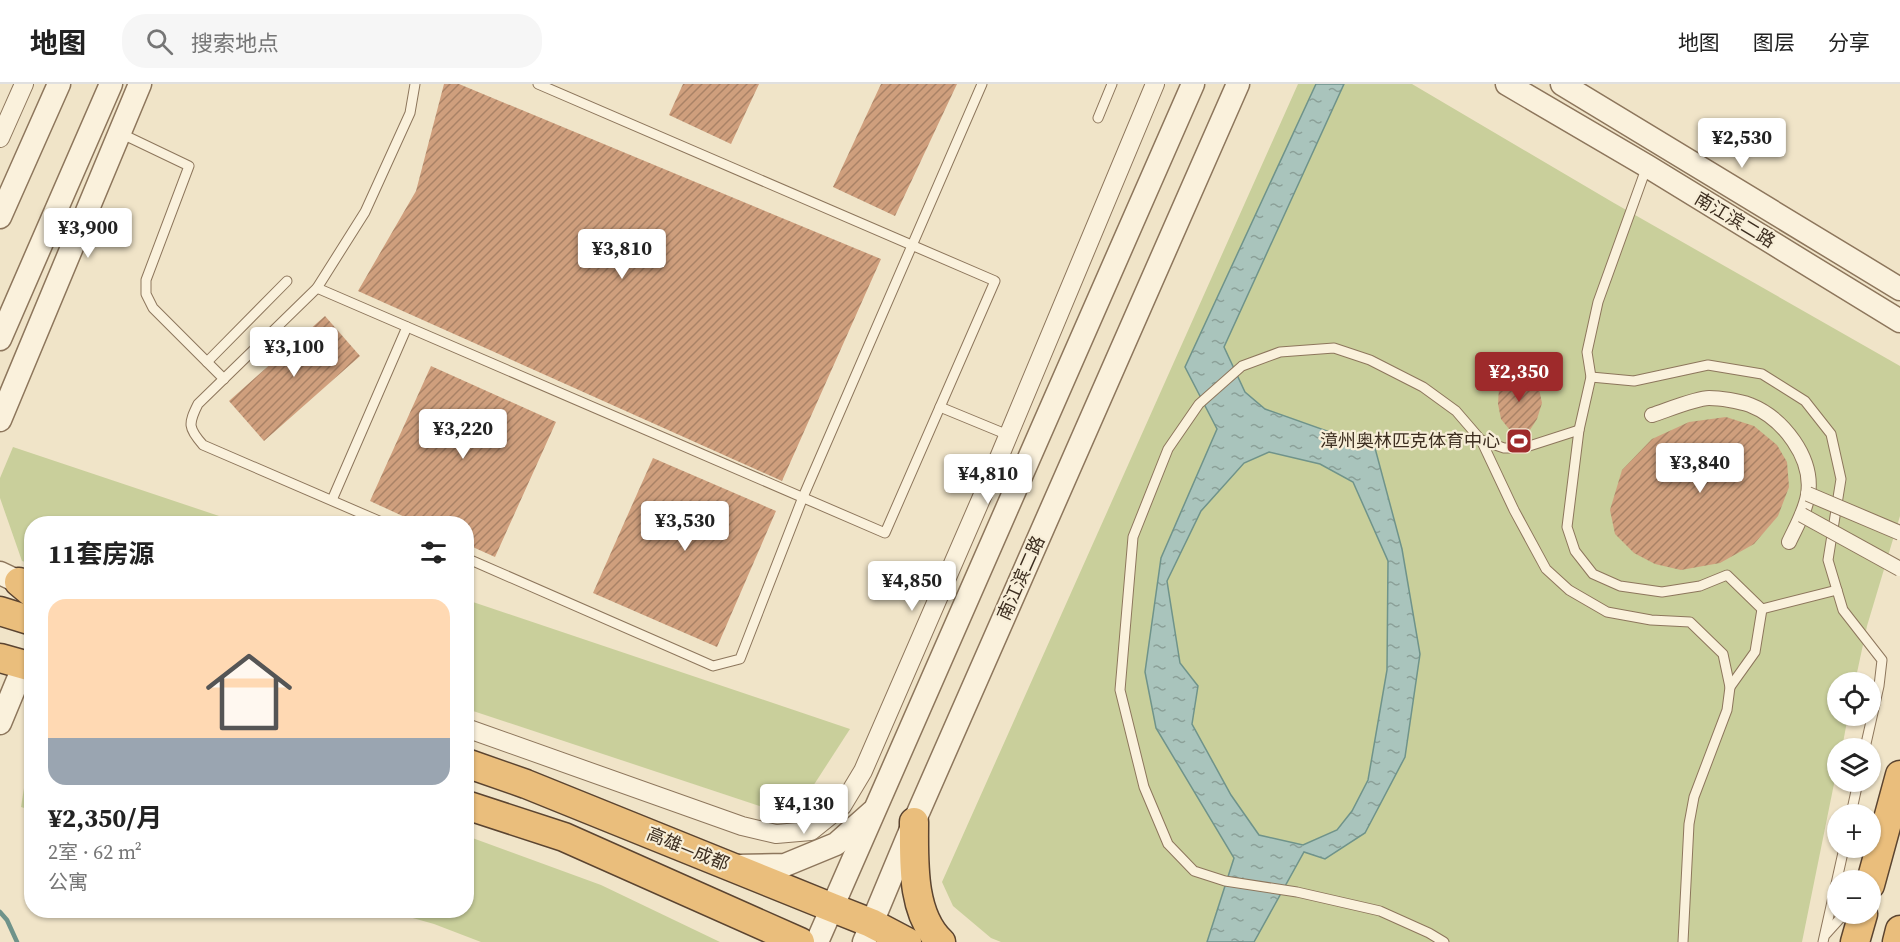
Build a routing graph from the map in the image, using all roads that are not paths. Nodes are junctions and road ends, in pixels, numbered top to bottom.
1 (24, 84) edge
2 (59, 84) edge
3 (111, 84) edge
4 (140, 84) edge
5 (416, 84) edge
6 (538, 84) edge
7 (982, 84) edge
8 (1112, 84) edge
9 (1155, 84) edge
10 (1193, 84) edge
11 (1238, 84) edge
12 (1507, 84) edge
13 (1562, 84) edge
14 (1098, 118) dead end
15 (119, 133) junction
16 (0, 138) edge
17 (1647, 166) junction
18 (0, 217) edge
19 (75, 236) junction
20 (912, 245) junction
21 (287, 281) dead end
22 (317, 288) junction
23 (1900, 290) edge
24 (1900, 321) edge
25 (407, 327) junction
26 (1, 336) edge
27 (207, 362) junction
28 (1592, 377) junction
29 (224, 379) junction
30 (940, 407) junction
31 (1652, 415) dead end
32 (0, 420) edge
33 (1579, 430) junction
34 (1008, 435) junction
35 (1481, 440) junction
36 (1808, 494) junction
37 (803, 497) junction
38 (332, 500) junction
39 (1802, 515) junction
40 (368, 516) edge
41 (1900, 533) edge
42 (1789, 542) dead end
43 (474, 561) edge
44 (1900, 569) edge
45 (1837, 590) junction
46 (1762, 609) junction
47 (1, 611) edge
48 (24, 618) edge
49 (19, 664) edge
50 (1730, 687) junction
51 (0, 723) edge
52 (474, 731) edge
53 (1867, 738) edge
54 (474, 766) edge
55 (1900, 775) edge
56 (474, 808) edge
57 (878, 808) junction
58 (914, 822) junction
59 (1842, 858) edge
60 (731, 867) junction
61 (1875, 870) edge
62 (834, 908) junction
63 (1836, 924) edge
64 (1860, 924) edge
65 (1900, 930) edge
66 (867, 933) edge
67 (1825, 939) edge
68 (801, 942) edge
69 (817, 942) edge
70 (907, 942) edge
71 (941, 942) edge
72 (1444, 942) edge
73 (1683, 942) edge
74 (1855, 942) edge
75 (1897, 942) edge

1 - 16 street
2 - 18 street
3 - 26 street
4 - 15 street
5 - 22 lane
6 - 20 lane
7 - 20 lane
8 - 14 lane
9 - 34 street
10 - 57 street
11 - 58 street, 南江滨二路
12 - 17 street, 南江滨二路
13 - 23 street, 南江滨二路
15 - 19 street
15 - 27 lane
17 - 24 street, 南江滨二路
17 - 28 lane
19 - 26 street
19 - 32 street
20 - 30 lane
20 - 37 lane
21 - 27 lane
22 - 25 lane
22 - 29 lane
25 - 37 lane
25 - 38 lane
27 - 29 lane
28 - 33 lane
28 - 45 lane
29 - 38 lane
30 - 34 lane
30 - 37 lane
31 - 36 street
33 - 35 lane
33 - 46 lane
34 - 52 street
35 - 50 lane
35 - 72 lane
36 - 39 street
36 - 41 street, bridge
37 - 43 lane
38 - 40 lane
39 - 42 street
39 - 44 street, bridge
45 - 46 lane
45 - 53 lane
46 - 50 lane
47 - 48 highway
49 - 51 street
50 - 73 lane
54 - 60 highway, 高雄—成都
55 - 61 highway
56 - 68 highway
57 - 60 street
57 - 62 street
58 - 66 street, 南江滨二路
58 - 71 highway
59 - 67 lane
60 - 62 highway, 高雄—成都
62 - 66 highway, 高雄—成都
62 - 69 street
63 - 67 lane
64 - 74 highway
65 - 75 highway
66 - 70 highway, 高雄—成都

